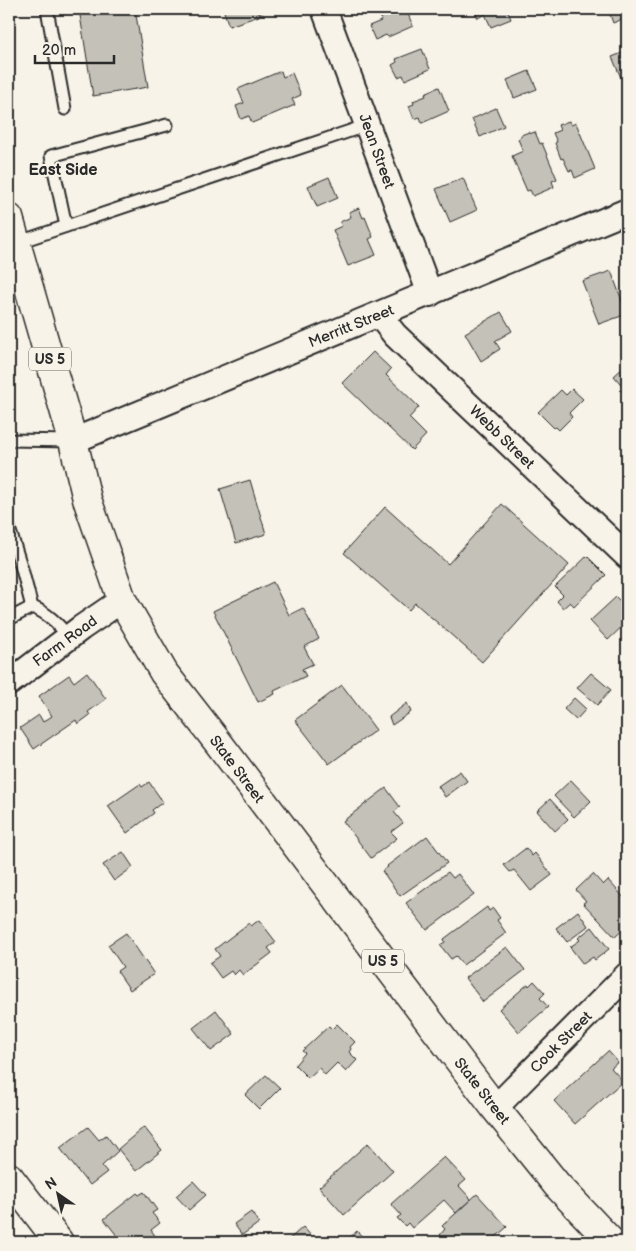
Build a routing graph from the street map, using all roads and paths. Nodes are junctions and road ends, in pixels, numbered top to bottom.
1 (47, 9) edge
2 (324, 9) edge
3 (65, 109) dead end
4 (168, 125) dead end
5 (368, 125) junction
6 (627, 211) edge
7 (66, 226) junction
8 (12, 231) edge
9 (430, 294) junction
10 (379, 314) junction
11 (9, 440) edge
12 (73, 441) junction
13 (9, 528) edge
14 (627, 556) edge
15 (122, 600) junction
16 (32, 607) junction
17 (9, 619) edge
18 (69, 637) junction
19 (9, 683) edge
20 (627, 975) edge
21 (494, 1108) junction
22 (9, 1177) edge
23 (59, 1242) edge
24 (611, 1242) edge

1 - 3 lane
2 - 5 street, Jean Street
4 - 7 lane
5 - 7 lane
5 - 9 street, Jean Street
6 - 9 street, Merritt Street
7 - 8 lane
8 - 12 main road, State Street / US 5
9 - 10 street, Merritt Street
10 - 12 street, Merritt Street
10 - 14 street, Webb Street
11 - 12 lane
12 - 15 main road, State Street / US 5
13 - 16 lane
15 - 18 street, Farm Road
15 - 21 main road, State Street / US 5
16 - 17 lane
16 - 18 lane
18 - 19 street, Farm Road
20 - 21 street, Cook Street
21 - 24 main road, State Street / US 5
22 - 23 main road

